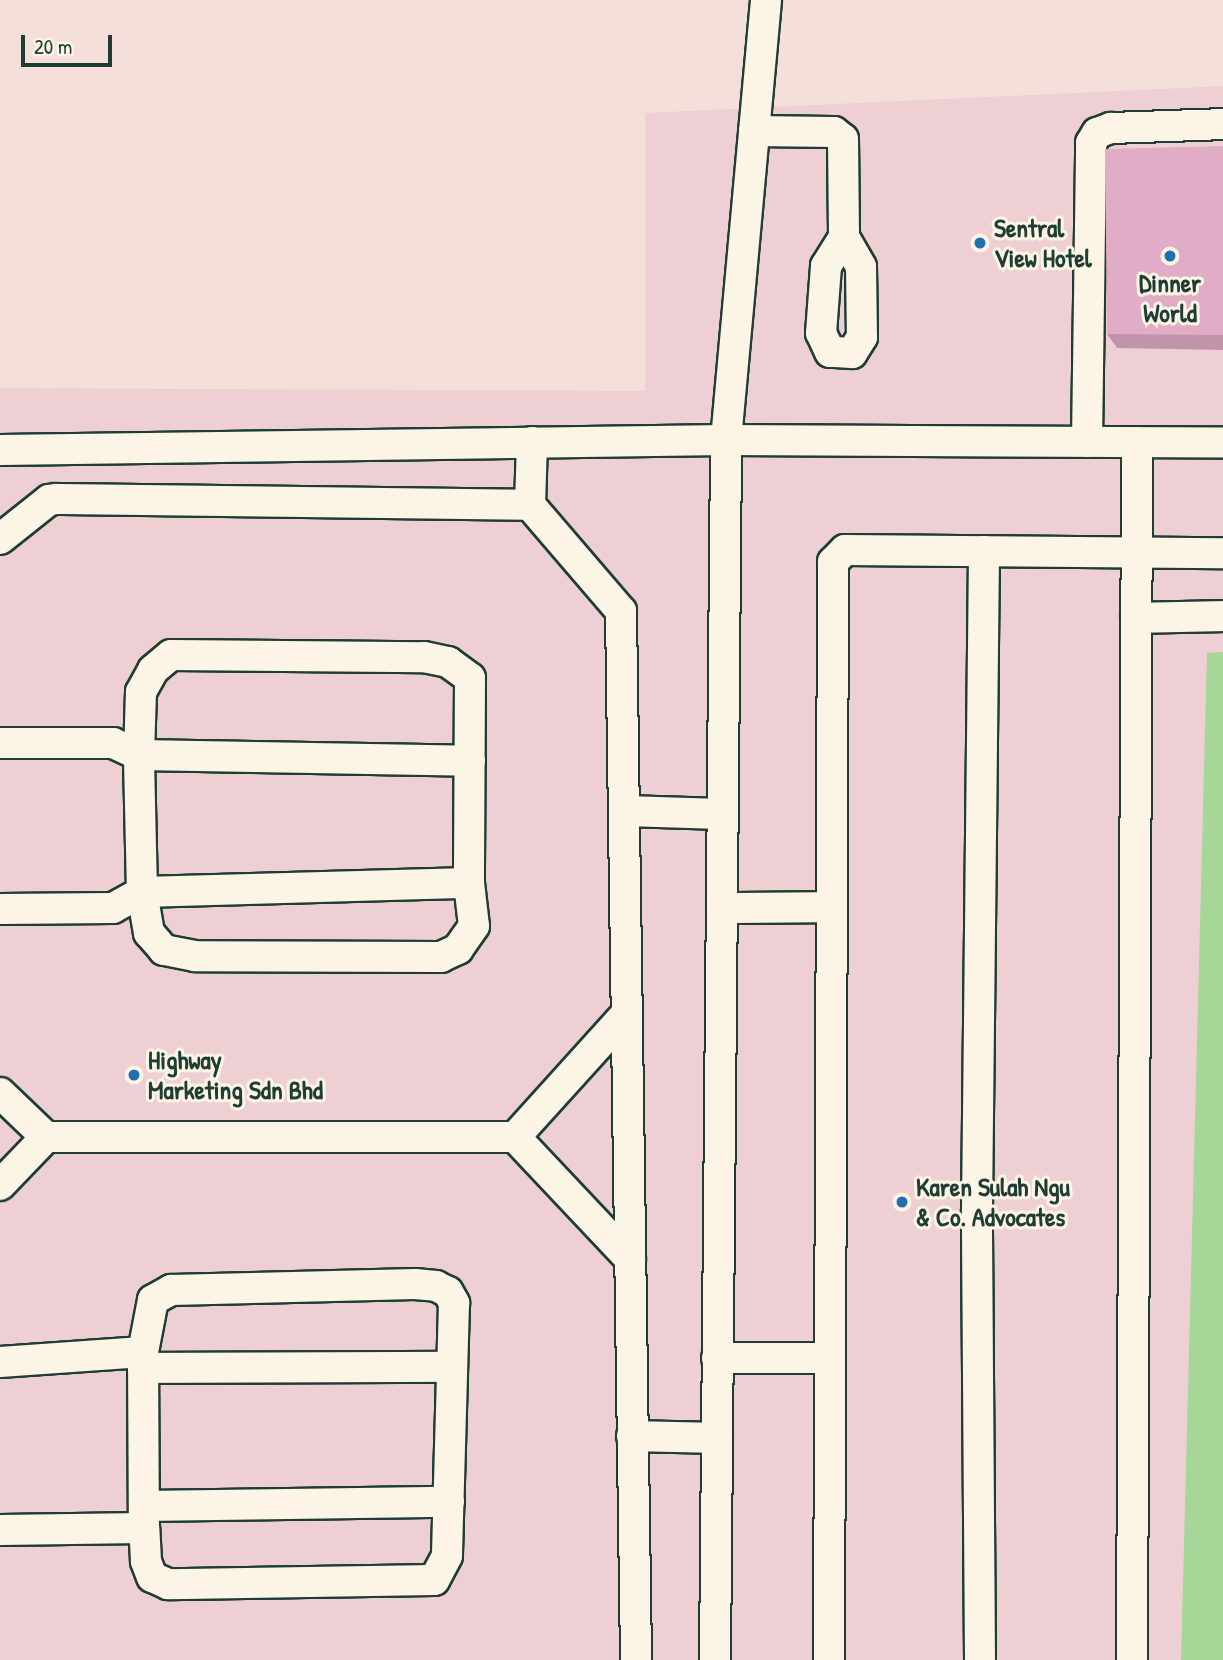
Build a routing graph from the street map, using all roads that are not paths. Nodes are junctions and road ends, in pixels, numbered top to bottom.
1 (766, 0) edge
2 (1223, 124) edge
3 (754, 131) junction
4 (844, 237) dead end
5 (726, 440) junction
6 (532, 442) junction
7 (1087, 442) junction
8 (1137, 442) junction
9 (1223, 443) edge
10 (0, 450) edge
11 (530, 505) junction
12 (0, 539) edge
13 (984, 551) junction
14 (1136, 552) junction
15 (1223, 553) edge
16 (1223, 616) edge
17 (1136, 618) junction
18 (0, 743) edge
19 (139, 755) junction
20 (470, 761) junction
21 (625, 811) junction
22 (722, 814) junction
23 (469, 883) junction
24 (142, 892) junction
25 (831, 907) junction
26 (722, 908) junction
27 (0, 909) edge
28 (626, 1013) junction
29 (0, 1093) edge
30 (46, 1137) junction
31 (515, 1137) junction
32 (0, 1185) edge
33 (630, 1259) junction
34 (717, 1358) junction
35 (830, 1358) junction
36 (143, 1360) junction
37 (0, 1362) edge
38 (452, 1367) junction
39 (632, 1436) junction
40 (717, 1438) junction
41 (449, 1502) junction
42 (144, 1517) junction
43 (0, 1530) edge
44 (630, 1655) edge
45 (715, 1660) edge
46 (829, 1660) edge
47 (980, 1660) edge
48 (1132, 1660) edge

1 - 3 street
2 - 7 street
3 - 4 street
3 - 5 street
5 - 6 street
5 - 7 street
5 - 22 street
6 - 10 street
6 - 11 street
7 - 8 street
8 - 9 street
8 - 14 street
11 - 12 street
11 - 21 street
13 - 14 street
13 - 25 street
13 - 47 street
14 - 15 street
14 - 17 street
16 - 17 street
17 - 48 street
18 - 19 street
19 - 20 street
19 - 20 street
19 - 24 street
20 - 23 street
21 - 22 street
21 - 28 street
22 - 26 street
23 - 24 street
23 - 24 street
24 - 27 street
25 - 26 street
25 - 35 street
26 - 34 street
28 - 31 street
28 - 33 street
29 - 30 street
30 - 31 street
30 - 32 street
31 - 33 street
33 - 39 street
34 - 35 street
34 - 40 street
35 - 46 street
36 - 37 street
36 - 38 street
36 - 38 street
36 - 42 street
38 - 41 street
39 - 40 street
39 - 44 street
40 - 45 street
41 - 42 street
41 - 42 street
42 - 43 street

